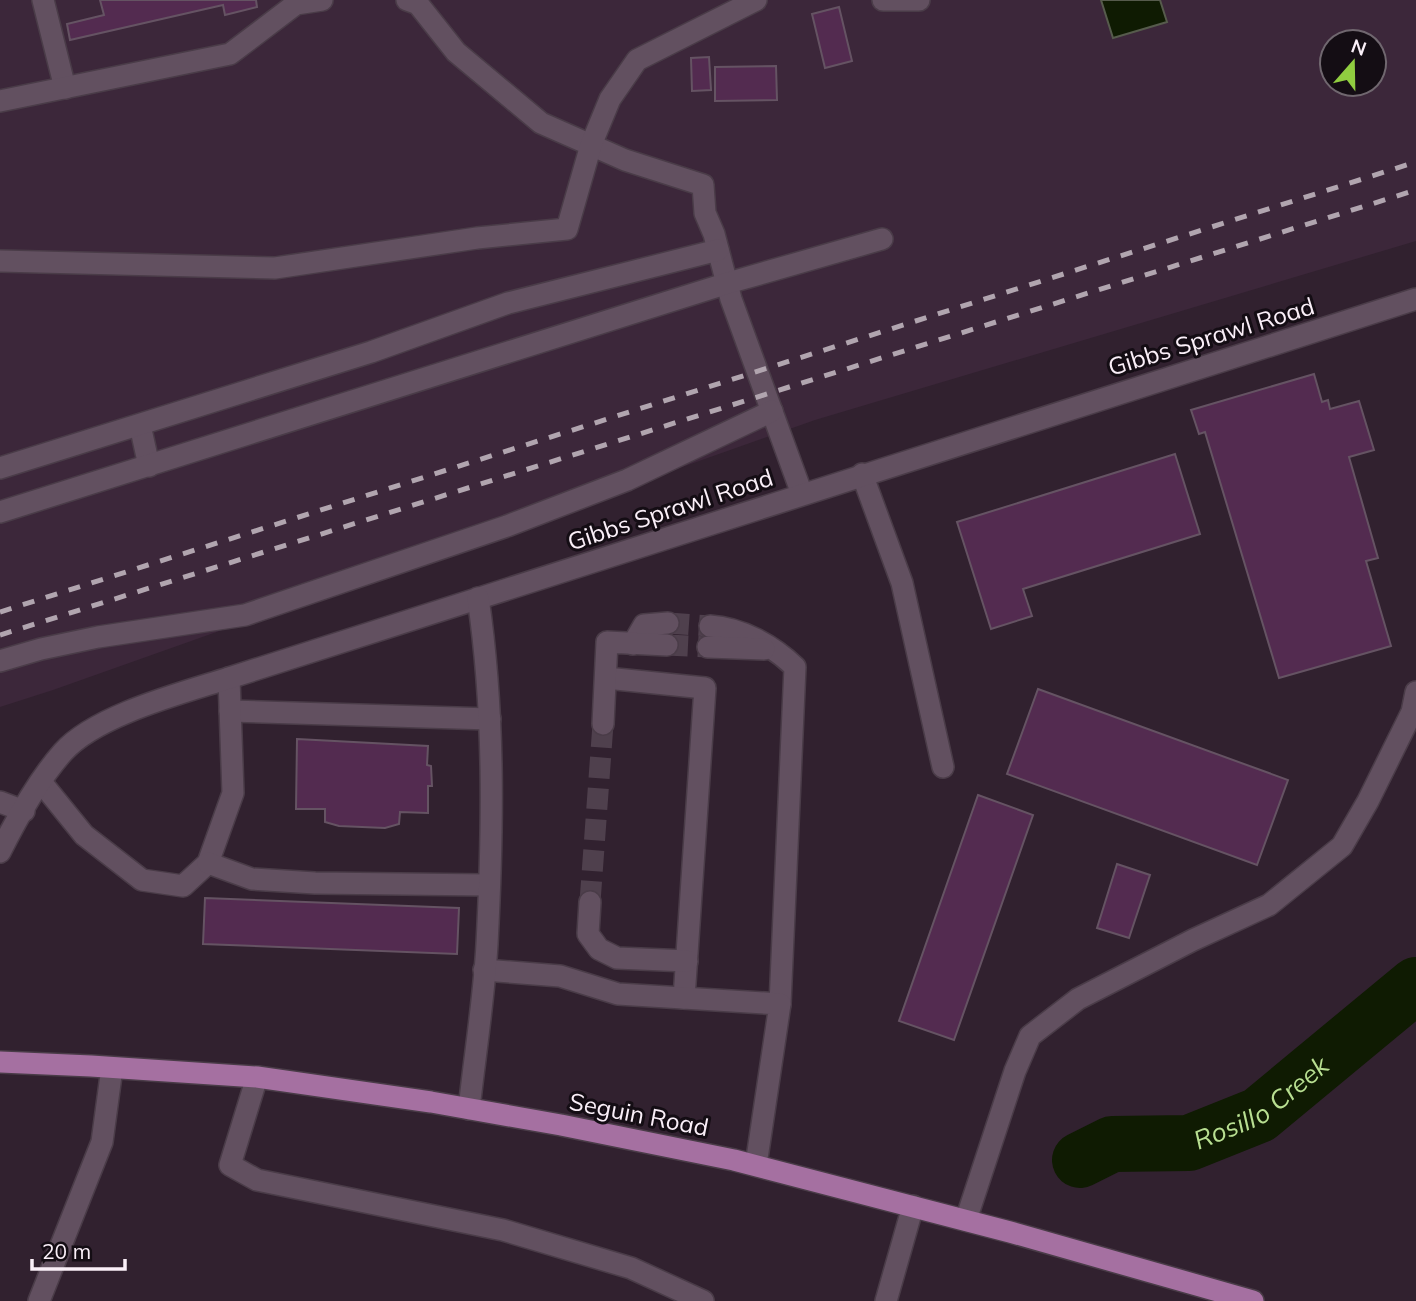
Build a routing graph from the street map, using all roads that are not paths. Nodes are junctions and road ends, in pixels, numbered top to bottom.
1 (43, 0) edge
2 (322, 0) edge
3 (756, 0) edge
4 (883, 0) edge
5 (919, 0) edge
6 (416, 1) edge
7 (296, 2) edge
8 (65, 88) junction
9 (0, 101) edge
10 (591, 145) junction
11 (882, 239) dead end
12 (718, 250) junction
13 (0, 261) edge
14 (728, 283) junction
15 (1416, 299) edge
16 (772, 411) junction
17 (141, 425) junction
18 (149, 466) junction
19 (0, 468) edge
20 (862, 474) junction
21 (802, 494) junction
22 (0, 512) edge
23 (478, 598) junction
24 (668, 623) tunnel mouth
25 (709, 637) tunnel mouth
26 (633, 644) junction
27 (667, 645) tunnel mouth
28 (0, 662) edge
29 (229, 678) junction
30 (606, 678) junction
31 (1416, 692) edge
32 (230, 711) junction
33 (490, 719) junction
34 (603, 723) tunnel mouth
35 (1406, 741) edge
36 (943, 767) dead end
37 (41, 782) junction
38 (0, 803) edge
39 (23, 811) junction
40 (0, 852) edge
41 (208, 863) junction
42 (488, 885) junction
43 (590, 902) tunnel mouth
44 (687, 961) junction
45 (484, 970) junction
46 (684, 998) junction
47 (780, 1004) junction
48 (0, 1062) edge
49 (112, 1068) junction
50 (257, 1077) junction
51 (469, 1109) junction
52 (756, 1165) junction
53 (913, 1206) junction
54 (966, 1220) junction
55 (40, 1301) edge
56 (703, 1301) edge
57 (886, 1301) edge
58 (1253, 1301) edge

1 - 8 street
2 - 7 street
3 - 10 street
4 - 5 street
6 - 10 street
7 - 8 street
8 - 9 street
10 - 12 street
10 - 13 street
11 - 14 street
12 - 14 street
12 - 17 street
14 - 16 street
14 - 18 street
15 - 20 street, Gibbs Sprawl Road
16 - 21 street
16 - 28 street
17 - 18 street
17 - 19 street
18 - 22 street
20 - 21 street, Gibbs Sprawl Road
20 - 36 street
21 - 23 street, Gibbs Sprawl Road
23 - 29 street, Gibbs Sprawl Road
23 - 33 street
24 - 26 street
25 - 47 street
26 - 27 street
26 - 30 street
29 - 32 street
29 - 37 street, Gibbs Sprawl Road
30 - 34 street
30 - 44 street
31 - 35 street
32 - 33 street
32 - 41 street
33 - 42 street
35 - 54 street
37 - 39 street, Gibbs Sprawl Road
37 - 41 street
38 - 39 street
39 - 40 street, Gibbs Sprawl Road
41 - 42 street
42 - 45 street
43 - 44 street
44 - 46 street
45 - 46 street
45 - 51 street
46 - 47 street
47 - 52 street
48 - 49 main road, Seguin Road
49 - 50 main road, Seguin Road
49 - 55 street
50 - 51 main road, Seguin Road
50 - 56 street
51 - 52 main road, Seguin Road
52 - 53 main road, Seguin Road
53 - 54 main road, Seguin Road
53 - 57 street
54 - 58 main road, Seguin Road

